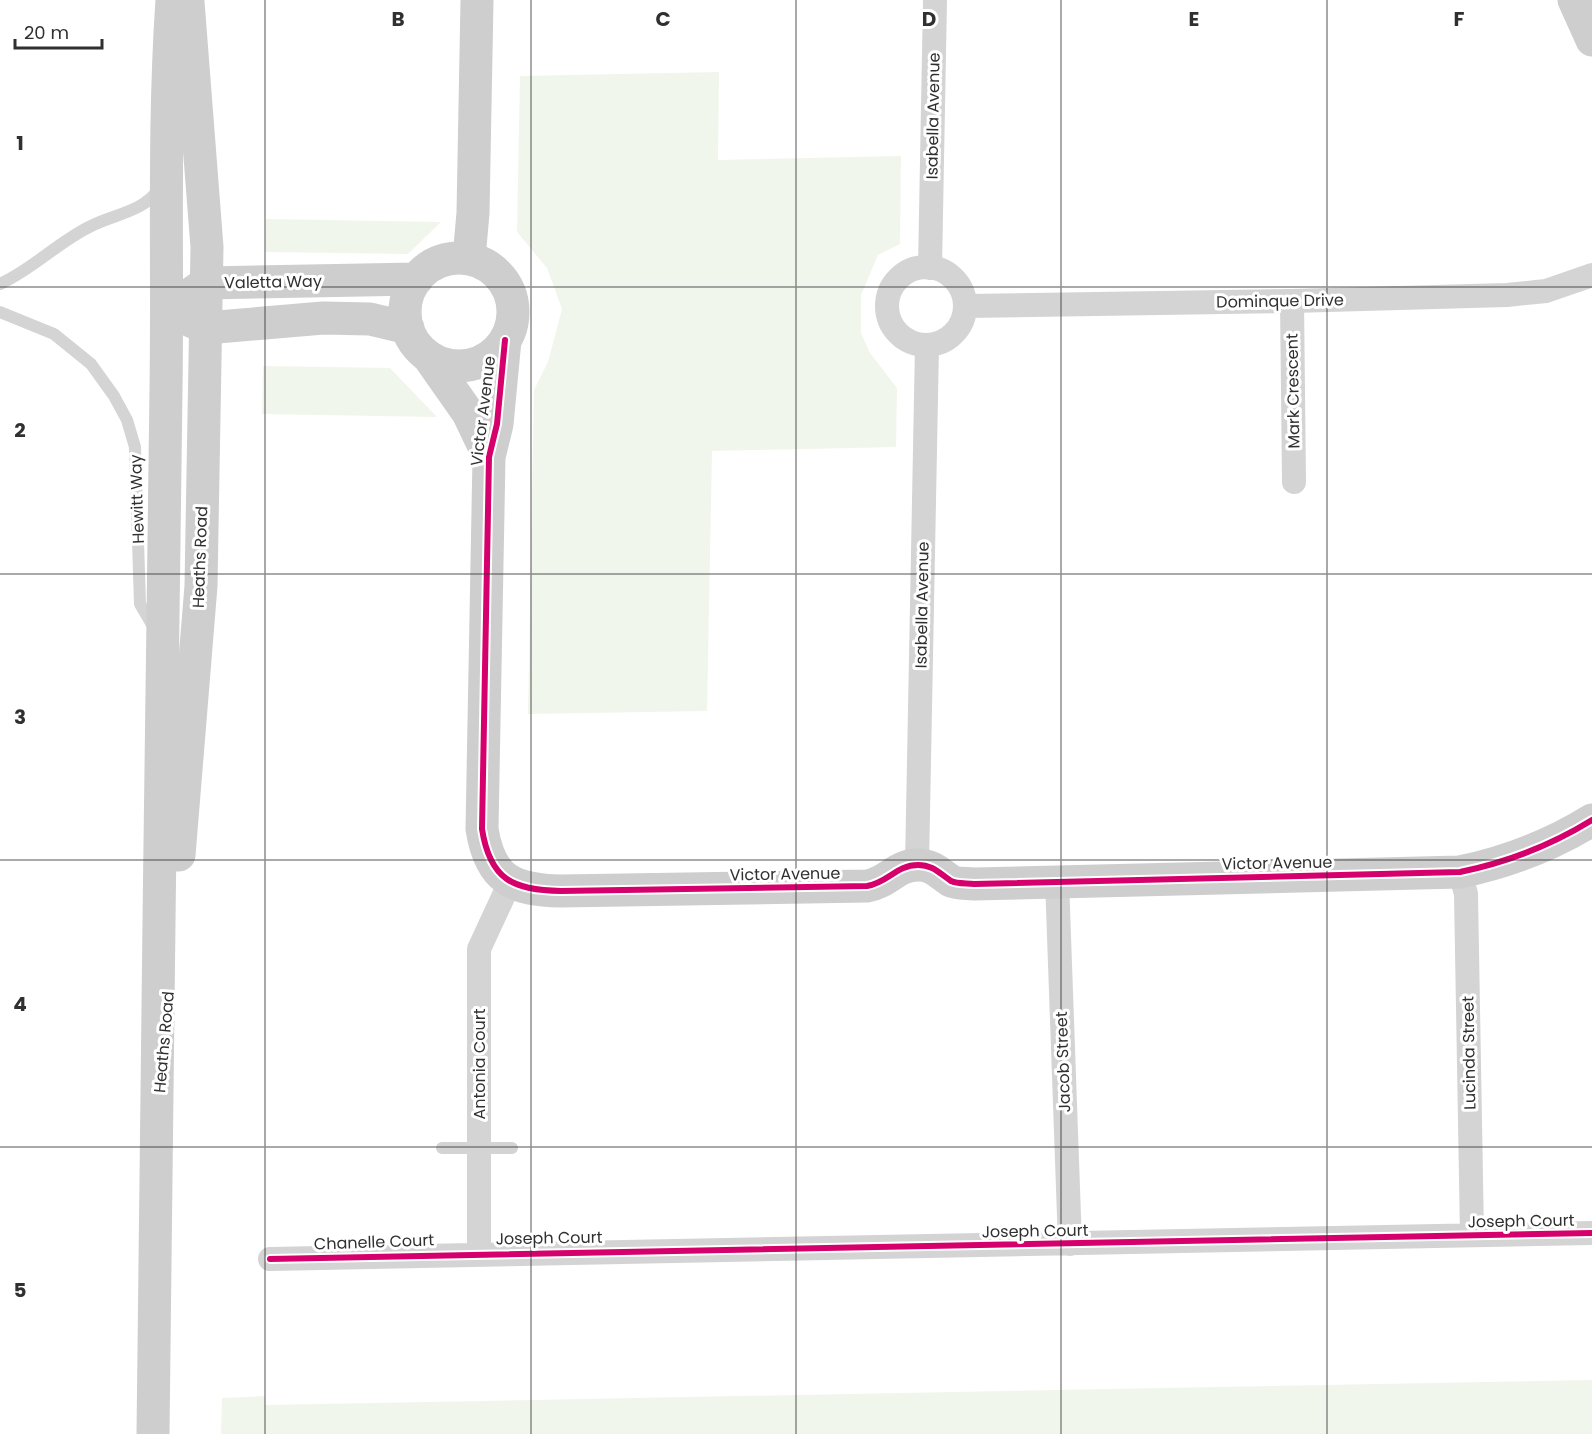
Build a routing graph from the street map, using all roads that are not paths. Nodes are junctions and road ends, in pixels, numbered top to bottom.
1 (172, 0) edge
2 (188, 0) edge
3 (477, 0) edge
4 (935, 0) edge
5 (1574, 0) edge
6 (1592, 40) edge
7 (166, 176) junction
8 (469, 258) junction
9 (930, 268) junction
10 (1592, 275) edge
11 (417, 279) junction
12 (206, 283) junction
13 (0, 284) edge
14 (1292, 302) junction
15 (965, 306) junction
16 (167, 310) junction
17 (0, 312) edge
18 (206, 328) junction
19 (408, 328) junction
20 (505, 340) junction
21 (927, 345) junction
22 (428, 356) junction
23 (489, 457) junction
24 (1294, 482) dead end
25 (160, 639) junction
26 (1592, 820) edge
27 (917, 865) junction
28 (1460, 872) junction
29 (1057, 880) junction
30 (510, 882) junction
31 (159, 1114) junction
32 (442, 1148) dead end
33 (479, 1148) junction
34 (512, 1148) dead end
35 (1592, 1233) edge
36 (1472, 1235) junction
37 (1070, 1244) junction
38 (479, 1252) junction
39 (270, 1259) dead end
40 (153, 1434) edge

1 - 7 street, Heaths Road
2 - 12 street, Heaths Road
3 - 8 street
4 - 9 street, Isabella Avenue
5 - 6 street
7 - 13 lane
7 - 16 street, Heaths Road
8 - 11 street
8 - 20 street
9 - 15 street
9 - 21 street
10 - 14 street, Dominque Drive
11 - 12 street, Valetta Way
11 - 19 street
12 - 16 street, Valetta Way
12 - 18 street, Heaths Road
14 - 15 street, Dominque Drive
14 - 24 street, Mark Crescent
15 - 21 street
16 - 18 street
16 - 25 street, Heaths Road
17 - 25 lane, Hewitt Way
18 - 19 street
18 - 31 street, Heaths Road
19 - 22 street
20 - 22 street
20 - 23 street, Victor Avenue
21 - 27 street, Isabella Avenue
22 - 23 street, Victor Avenue
23 - 30 street, Victor Avenue
25 - 31 street, Heaths Road
26 - 28 street, Victor Avenue
27 - 29 street, Victor Avenue
27 - 30 street, Victor Avenue
28 - 29 street, Victor Avenue
28 - 36 street, Lucinda Street
29 - 37 street, Jacob Street
30 - 33 street, Antonia Court
31 - 40 street, Heaths Road
32 - 33 lane
33 - 34 lane
33 - 38 street, Antonia Court
35 - 36 street, Joseph Court
36 - 37 street, Joseph Court
37 - 38 street, Joseph Court
38 - 39 street, Chanelle Court

